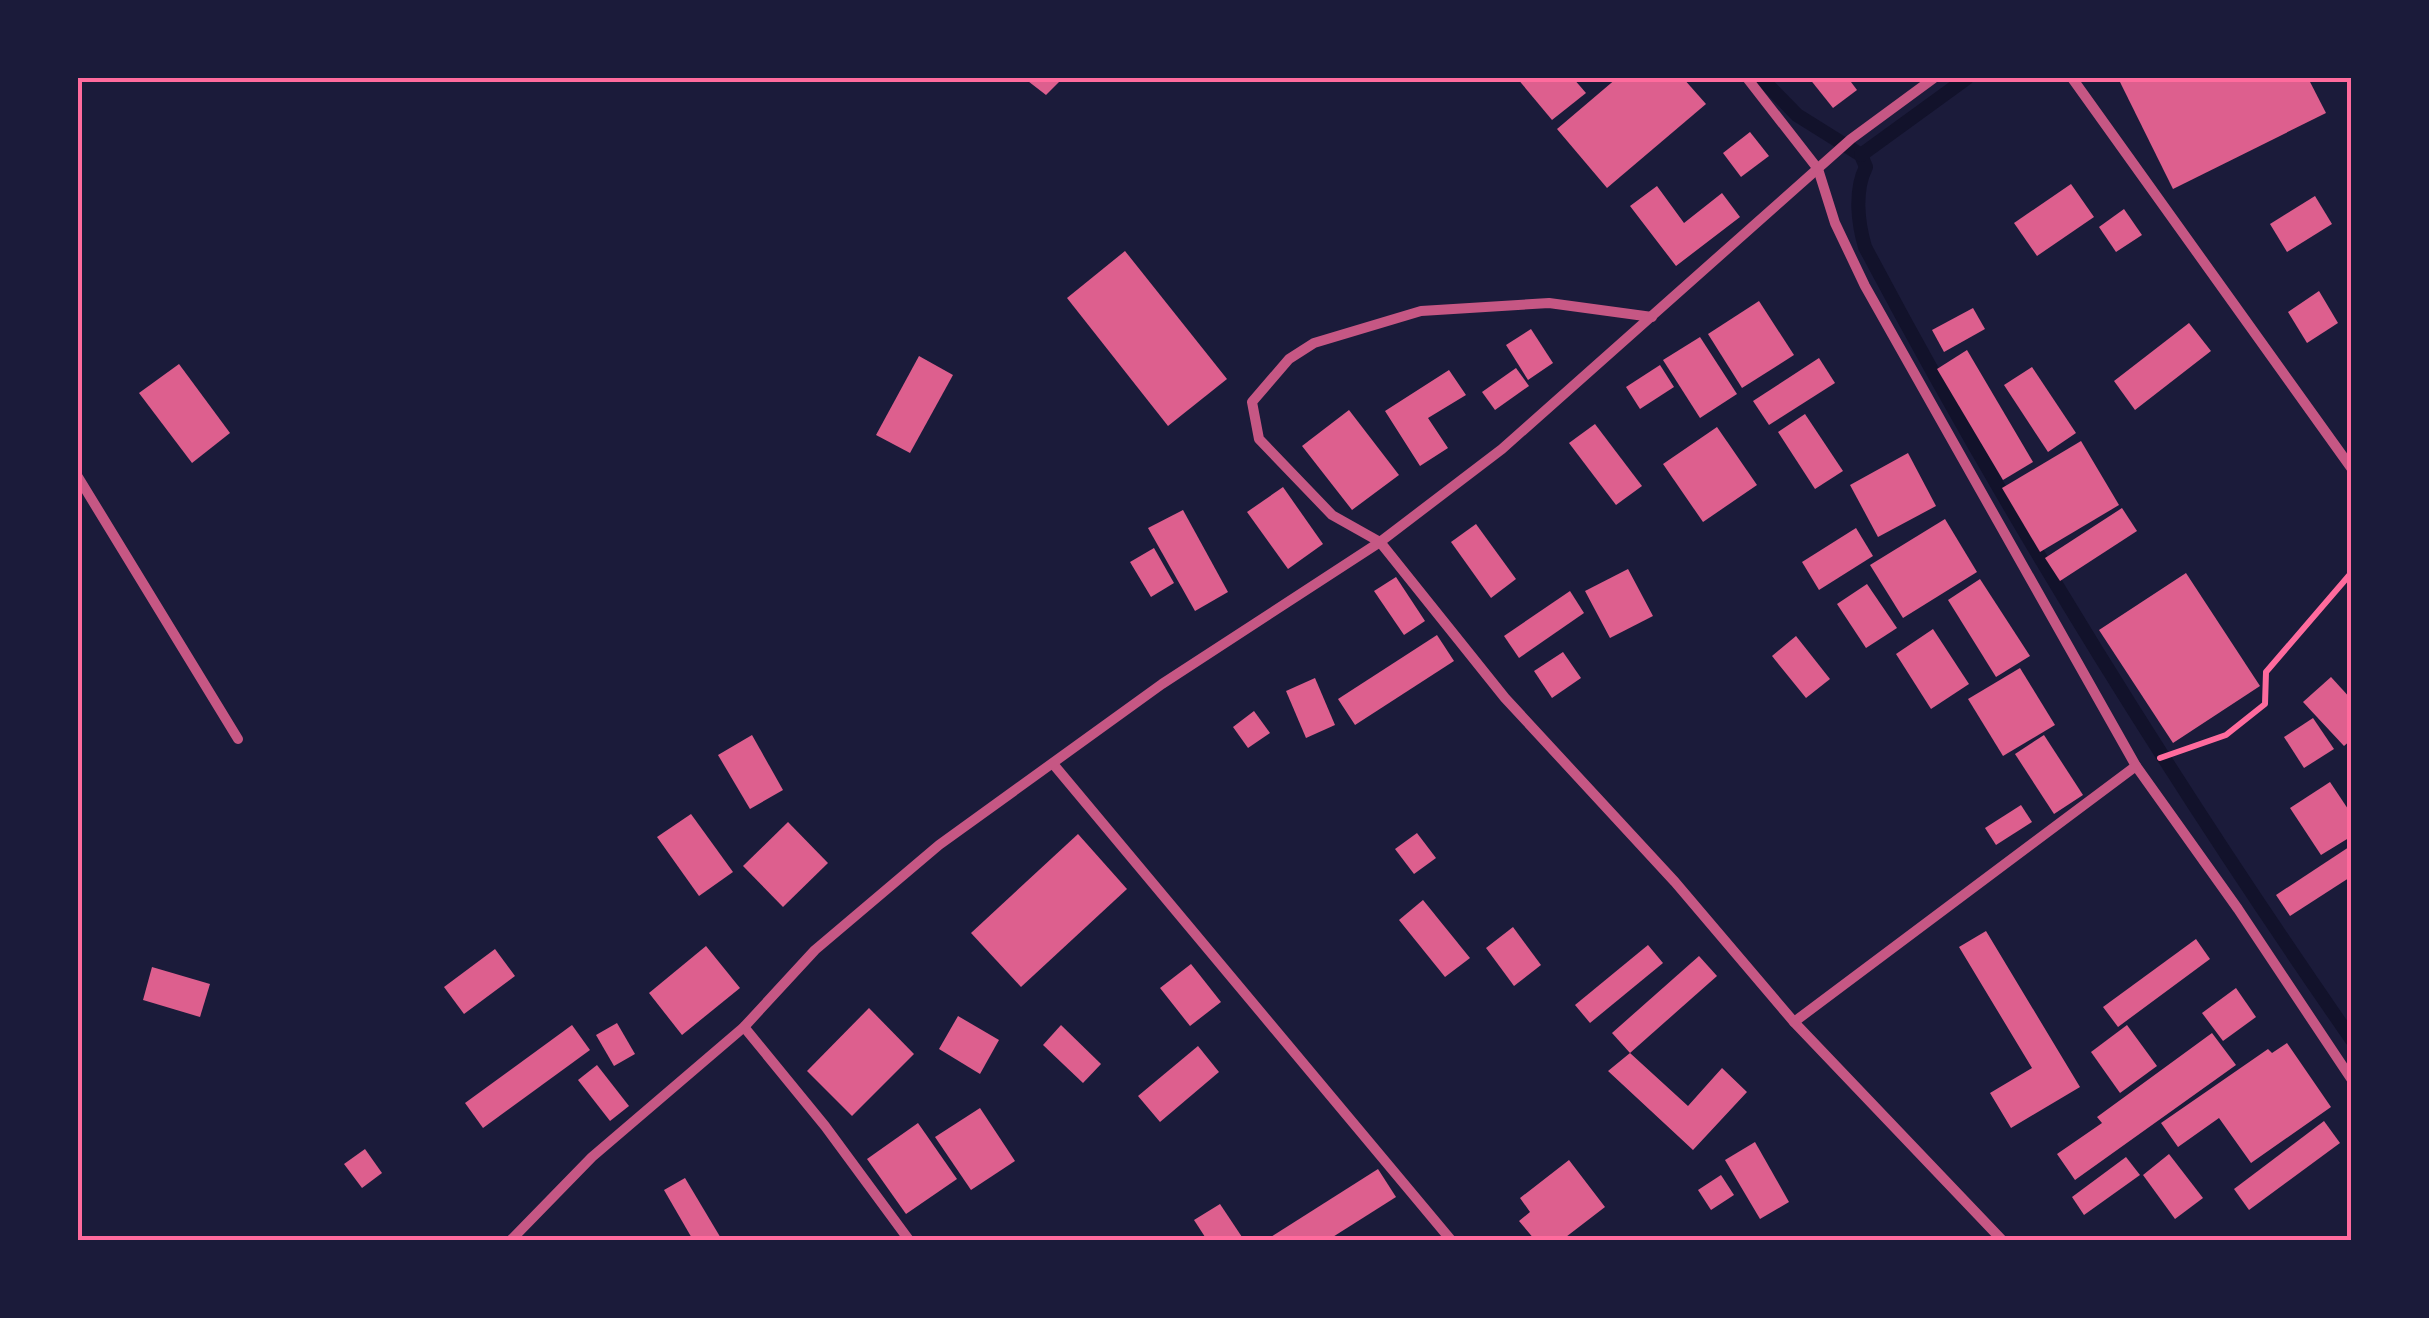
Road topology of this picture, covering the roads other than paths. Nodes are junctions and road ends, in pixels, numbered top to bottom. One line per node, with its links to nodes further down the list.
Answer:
1 (1747, 78): 4 (street)
2 (1934, 78): 4 (street)
3 (2072, 78): 6 (street)
4 (1818, 169): 5 (street); 11 (street)
5 (1652, 317): 8 (street); 8 (street)
6 (2352, 469)
7 (78, 477): 9 (street)
8 (1380, 542): 10 (street); 12 (street)
9 (238, 740)
10 (1054, 765): 13 (street); 17 (street)
11 (2136, 766): 12 (street); 14 (street)
12 (1794, 1022): 18 (street)
13 (744, 1027): 15 (street); 16 (street)
14 (2352, 1080)
15 (511, 1240)
16 (909, 1240)
17 (1451, 1240)
18 (2002, 1240)

